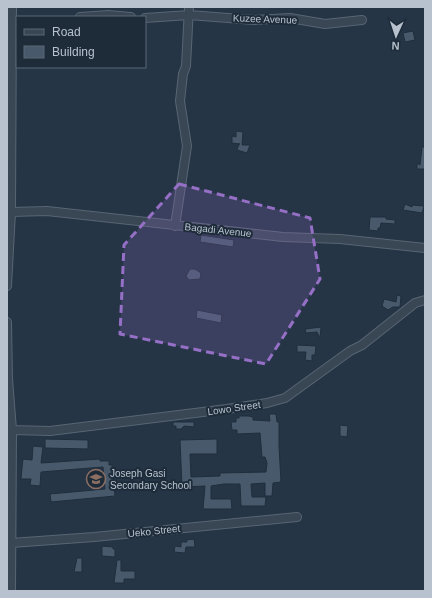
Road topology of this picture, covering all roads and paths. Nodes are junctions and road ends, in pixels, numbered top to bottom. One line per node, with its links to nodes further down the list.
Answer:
1 (12, 7): 7 (street)
2 (189, 11): 5 (street, Kuzee Avenue); 6 (street, Kuzee Avenue); 10 (street)
3 (94, 16): 4 (street)
4 (120, 16)
5 (146, 18)
6 (362, 20)
7 (12, 22): 8 (street)
8 (9, 132): 9 (street)
9 (11, 212): 10 (street, Bagadi Avenue); 12 (street)
10 (176, 226): 11 (street, Bagadi Avenue)
11 (425, 248)
12 (7, 251): 13 (street)
13 (7, 286)
14 (425, 300): 16 (street, Lowo Street)
15 (7, 322): 16 (street)
16 (10, 434): 18 (street)
17 (297, 517): 18 (street, Ueko Street)
18 (11, 543): 19 (street)
19 (11, 591)

